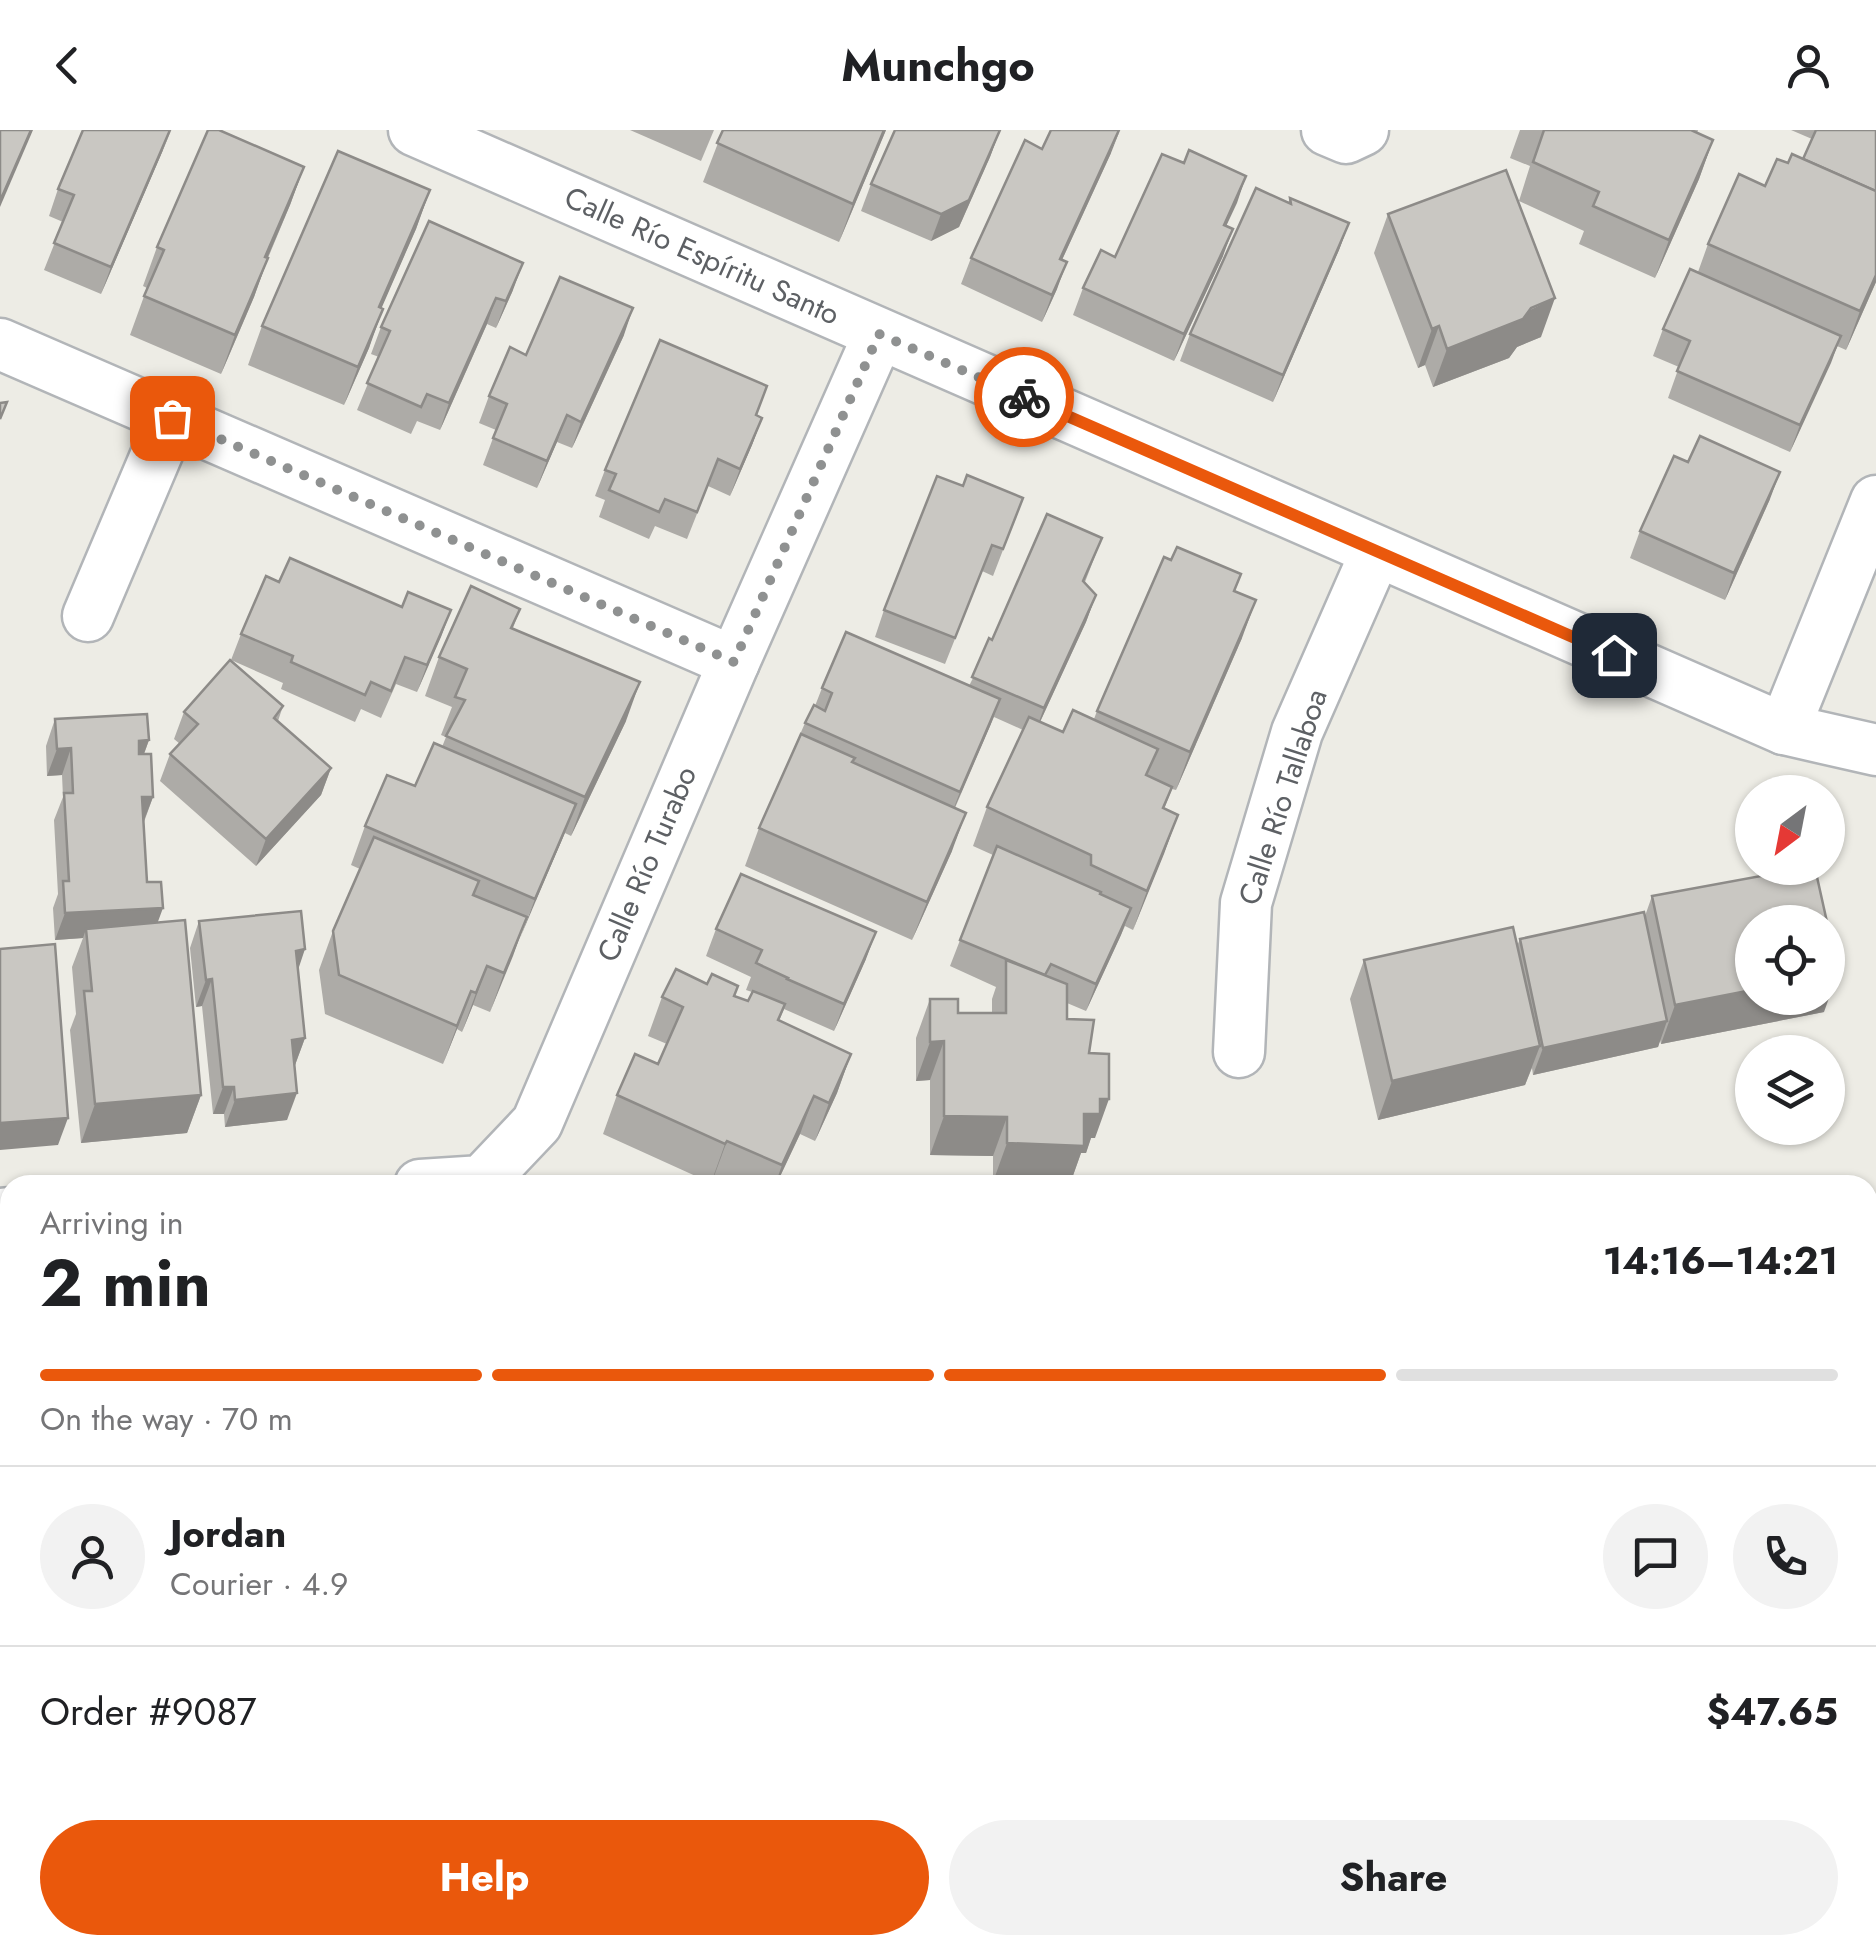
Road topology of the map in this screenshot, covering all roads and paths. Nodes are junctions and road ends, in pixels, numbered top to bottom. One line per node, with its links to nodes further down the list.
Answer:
1 (414, 130): 4 (street, Calle Río Espíritu Santo)
2 (1326, 130): 3 (street)
3 (1363, 130)
4 (879, 334): 8 (street, Calle Río Espíritu Santo); 10 (street, Calle Río Turabo)
5 (0, 344): 6 (street)
6 (172, 418): 9 (street); 10 (street)
7 (1876, 501): 11 (street)
8 (1376, 552): 11 (street, Calle Río Espíritu Santo); 13 (street, Calle Río Tallaboa)
9 (88, 616)
10 (734, 662): 14 (street, Calle Río Turabo)
11 (1784, 729): 12 (street, Calle Río Espíritu Santo)
12 (1876, 750)
13 (1238, 1052)
14 (488, 1175)

